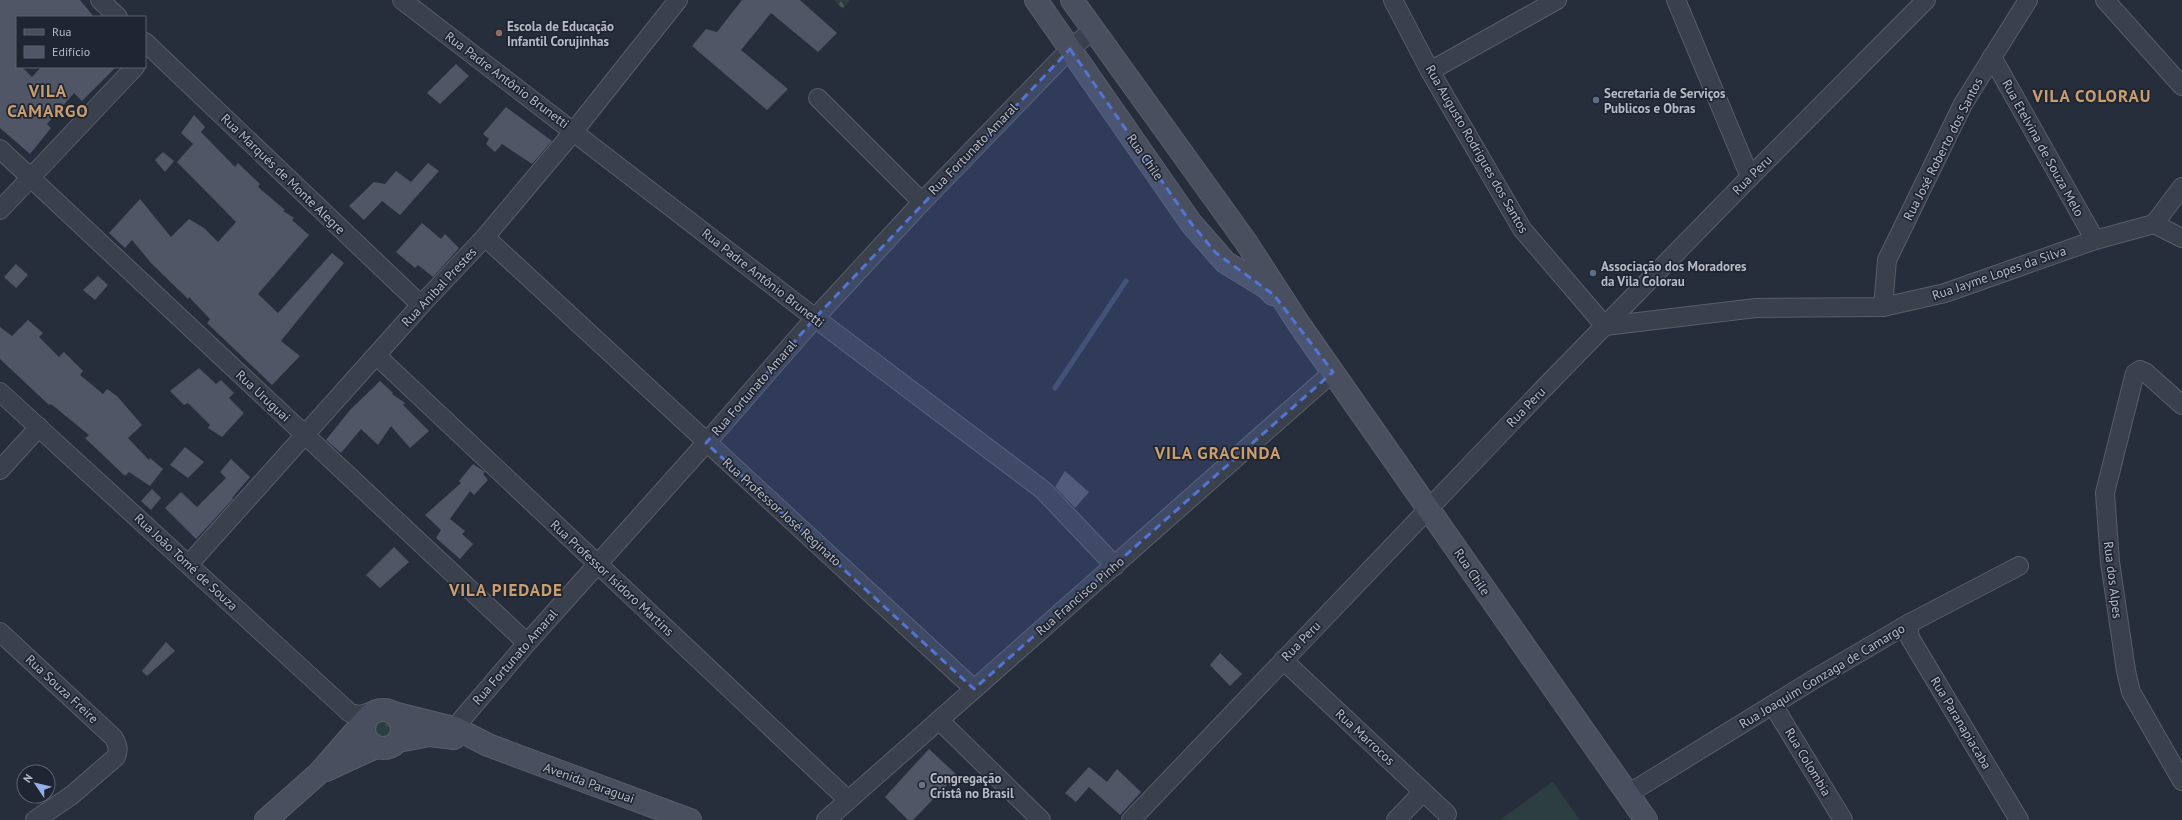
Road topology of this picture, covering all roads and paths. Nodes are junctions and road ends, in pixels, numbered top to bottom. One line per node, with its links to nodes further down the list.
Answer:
1 (100, 0): 12 (street)
2 (402, 0): 21 (street, Rua Padre Antônio Brunetti)
3 (678, 0): 21 (street, Rua Anibal Prestes)
4 (1036, 0): 15 (main road, Rua Chile)
5 (1072, 0): 13 (main road, Rua Chile)
6 (1393, 0): 18 (street, Rua Augusto Rodrigues dos Santos)
7 (1557, 0): 18 (street)
8 (1676, 0): 23 (street)
9 (1926, 0): 23 (street, Rua Peru)
10 (2028, 0): 16 (street, Rua José Roberto dos Santos)
11 (2105, 0): 19 (street)
12 (117, 16)
13 (1093, 30): 15 (street); 32 (main road, Rua Chile)
14 (147, 49): 34 (street, Rua Marqués de Monte Alegre)
15 (1070, 49): 26 (street, Rua Fortunato Amaral); 33 (main road, Rua Chile)
16 (1992, 57): 31 (street, Rua Etelvina de Souza Melo); 35 (street, Rua José Roberto dos Santos)
17 (135, 68): 24 (street)
18 (1430, 71): 38 (street, Rua Augusto Rodrigues dos Santos)
19 (2182, 86)
20 (818, 98): 26 (street)
21 (574, 131): 29 (street, Rua Anibal Prestes); 36 (street, Rua Padre Antônio Brunetti)
22 (0, 149): 24 (street, Rua Uruguai)
23 (1750, 177): 38 (street, Rua Peru)
24 (30, 178): 27 (street); 44 (street, Rua Uruguai)
25 (2182, 187): 28 (street)
26 (922, 202): 36 (street, Rua Fortunato Amaral)
27 (0, 210)
28 (2154, 224): 30 (street); 31 (street, Rua Jayme Lopes da Silva)
29 (485, 237): 34 (street, Rua Anibal Prestes); 45 (street, Rua Professor José Reginato)
30 (2182, 238)
31 (2095, 240): 35 (street, Rua Jayme Lopes da Silva)
32 (1246, 242): 33 (main road); 37 (main road, Rua Chile)
33 (1225, 262): 37 (main road, Rua Chile)
34 (421, 305): 39 (street, Rua Anibal Prestes)
35 (1883, 307): 38 (street, Rua Jayme Lopes da Silva)
36 (815, 318): 45 (street, Rua Fortunato Amaral); 50 (street, Rua Padre Antônio Brunetti)
37 (1299, 324): 40 (main road, Rua Chile)
38 (1605, 326): 47 (street, Rua Peru)
39 (376, 356): 44 (street, Rua Anibal Prestes); 49 (street, Rua Professor Isidoro Martins)
40 (1334, 372): 47 (main road, Rua Chile); 50 (street, Rua Francisco Pinho)
41 (0, 392): 43 (street, Rua João Tomé de Souza)
42 (2182, 405): 63 (street, Rua dos Alpes)
43 (39, 427): 46 (street); 48 (street, Rua João Tomé de Souza)
44 (306, 436): 48 (street, Rua Anibal Prestes); 54 (street, Rua Uruguai)
45 (706, 443): 49 (street, Rua Fortunato Amaral); 56 (street, Rua Professor José Reginato)
46 (0, 470)
47 (1429, 508): 55 (street, Rua Peru); 67 (main road, Rua Chile)
48 (190, 564): 58 (street, Rua João Tomé de Souza)
49 (596, 564): 54 (street, Rua Fortunato Amaral); 68 (street, Rua Professor Isidoro Martins)
50 (1115, 566): 56 (street, Rua Francisco Pinho)
51 (2020, 566): 52 (street, Rua Joaquim Gonzaga de Camargo)
52 (1908, 624): 57 (street, Rua Joaquim Gonzaga de Camargo); 79 (street, Rua Paranapiacaba)
53 (0, 632): 70 (street, Rua Souza Freire)
54 (527, 643): 60 (street, Rua Fortunato Amaral)
55 (1283, 660): 66 (street, Rua Marrocos); 75 (street, Rua Peru)
56 (974, 688): 59 (street, Rua Francisco Pinho)
57 (1773, 705): 67 (street, Rua Joaquim Gonzaga de Camargo); 78 (street, Rua Colombia)
58 (377, 713): 60 (main road, Avenida Paraguai); 61 (main road); 62 (main road); 64 (main road)
59 (939, 720): 68 (street, Rua Francisco Pinho); 74 (street)
60 (456, 734): 61 (main road, Avenida Paraguai); 72 (main road, Avenida Paraguai)
61 (398, 741): 62 (main road, Avenida Paraguai)
62 (376, 747): 64 (main road, Avenida Paraguai)
63 (2175, 752): 65 (street, Rua dos Alpes)
64 (319, 773): 71 (main road)
65 (2182, 781)
66 (1423, 792): 69 (street, Rua Marrocos); 76 (street)
67 (1628, 794): 77 (main road, Rua Chile)
68 (848, 800): 73 (street, Rua Francisco Pinho)
69 (1447, 814)
70 (35, 820)
71 (266, 820)
72 (690, 820)
73 (826, 820)
74 (1041, 820)
75 (1131, 820)
76 (1396, 820)
77 (1646, 820)
78 (1843, 820)
79 (2019, 820)

